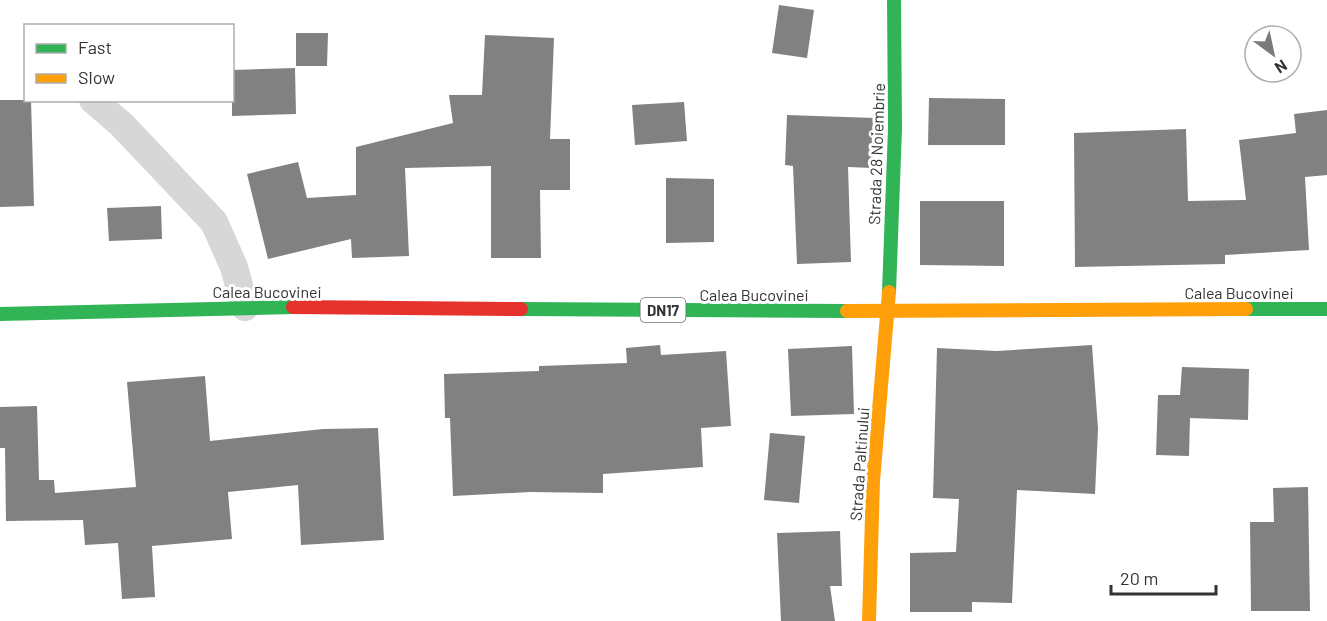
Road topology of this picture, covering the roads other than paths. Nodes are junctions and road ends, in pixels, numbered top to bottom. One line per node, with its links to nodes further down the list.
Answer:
1 (894, 0): 4 (main road, Strada 28 Noiembrie)
2 (95, 102): 3 (street)
3 (245, 307): 4 (main road, Calea Bucovinei / DN17); 6 (main road, Calea Bucovinei / DN17)
4 (889, 309): 5 (main road, Calea Bucovinei / DN17); 7 (main road, Strada Paltinului)
5 (1327, 309)
6 (0, 314)
7 (869, 621)

